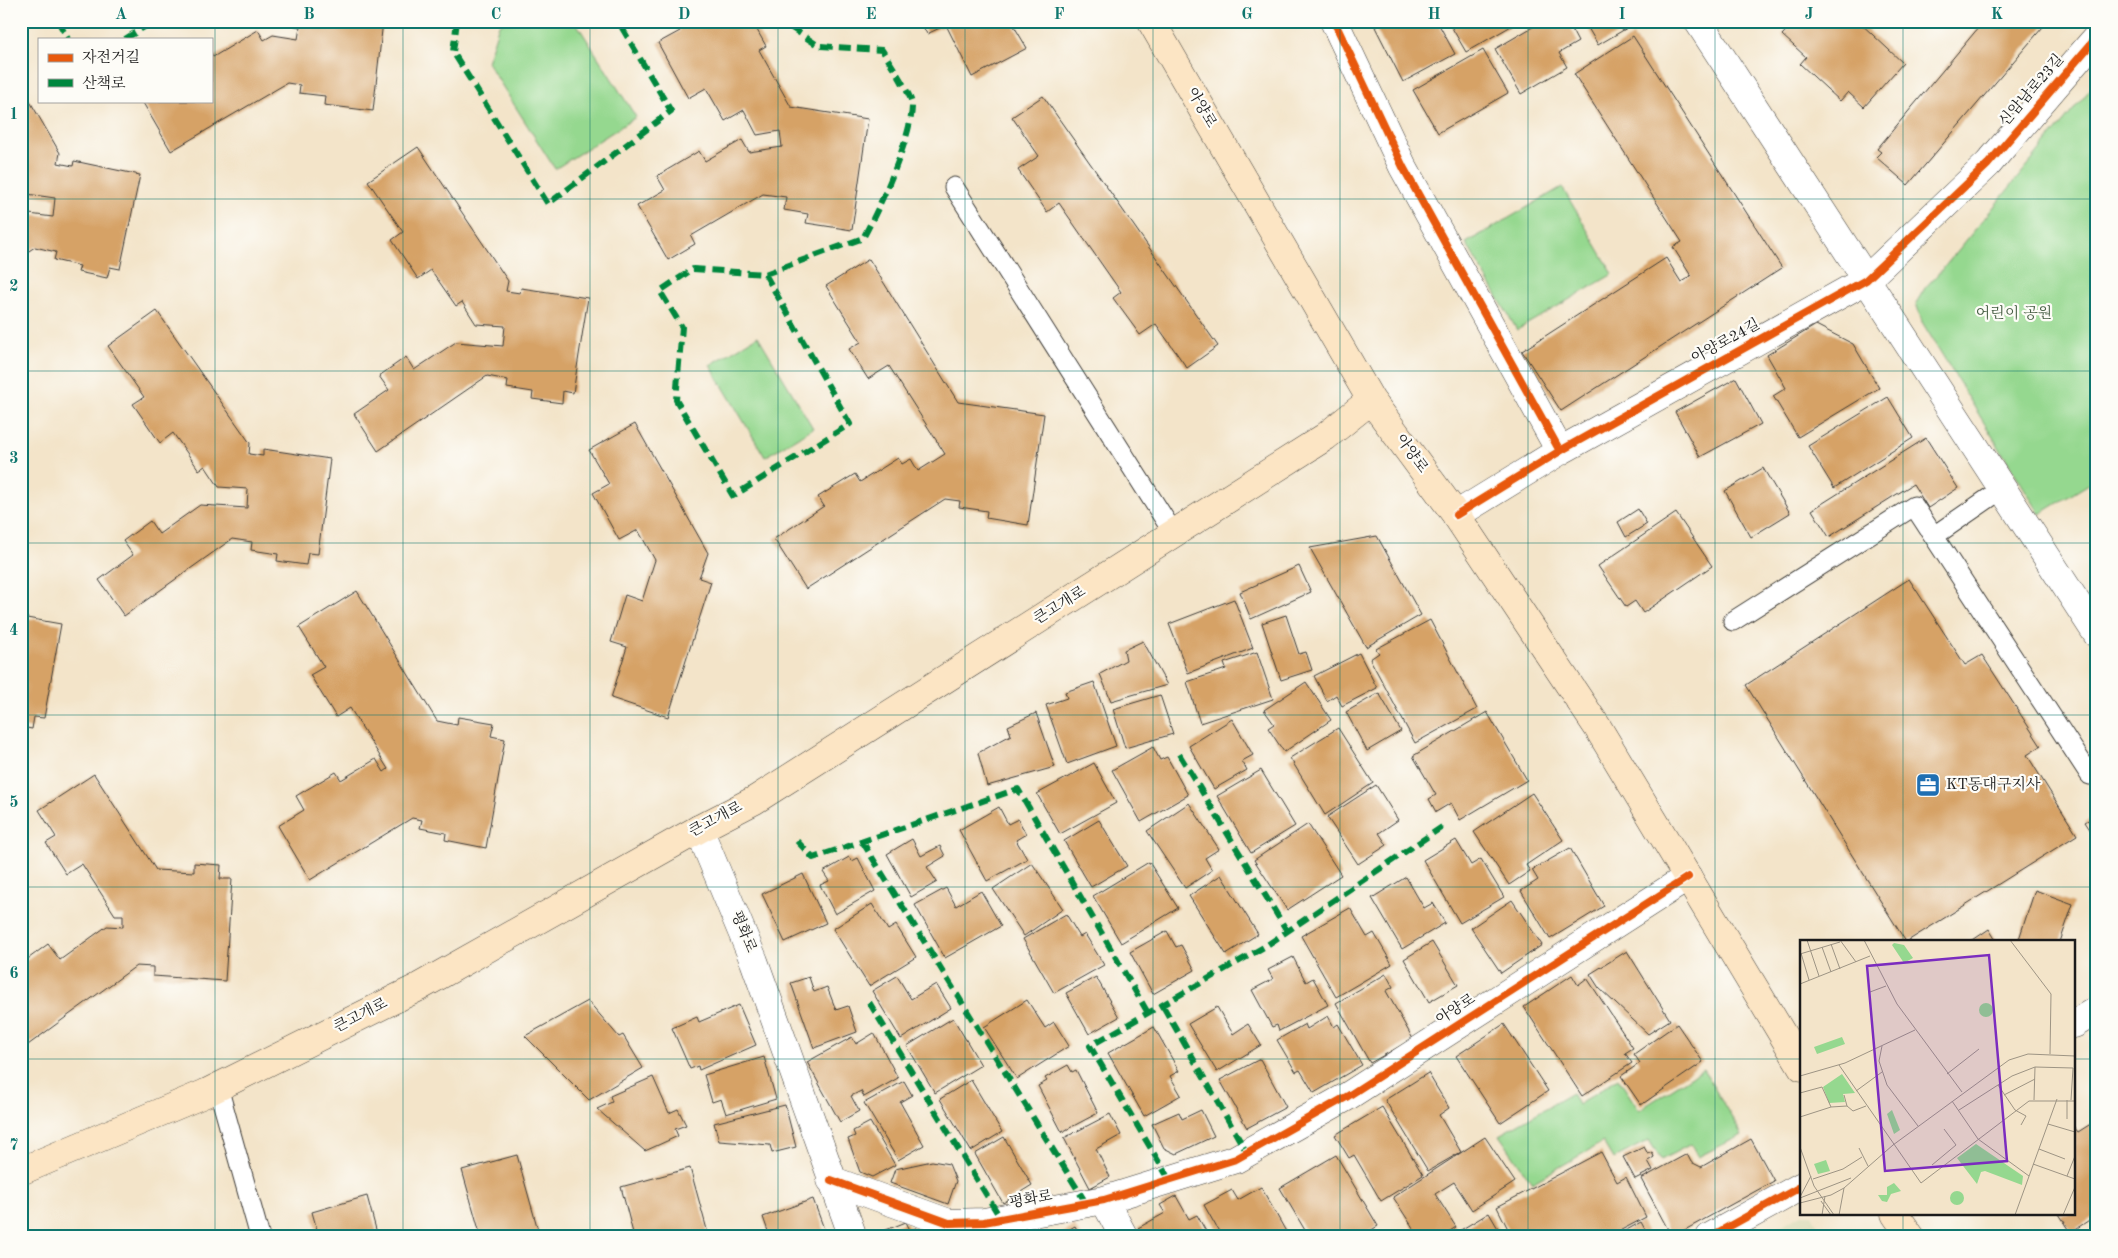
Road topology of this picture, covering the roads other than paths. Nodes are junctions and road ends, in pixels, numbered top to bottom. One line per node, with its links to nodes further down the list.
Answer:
1 (1151, 21): 8 (main road, 아양로)
2 (1698, 21): 7 (street)
3 (1336, 22): 9 (street)
4 (2097, 37): 5 (street, 신암남로23길)
5 (1988, 164): 7 (street, 아양로24길)
6 (954, 186): 12 (lane)
7 (1866, 280): 9 (street, 아양로24길); 10 (street)
8 (1371, 400): 11 (main road, 아양로); 12 (main road, 큰고개로)
9 (1560, 451): 11 (street, 아양로24길)
10 (2002, 489): 13 (lane); 15 (street)
11 (1456, 515): 18 (main road, 아양로)
12 (1174, 534): 17 (main road, 큰고개로)
13 (1934, 536): 14 (lane); 16 (lane)
14 (1733, 621)
15 (2097, 634)
16 (2090, 774)
17 (699, 829): 22 (main road, 큰고개로); 25 (street, 평화로)
18 (1688, 876): 21 (main road, 아양로); 23 (street, 아양로)
19 (2097, 1010): 20 (street)
20 (2076, 1023)
21 (1800, 1064)
22 (218, 1087): 24 (main road, 큰고개로); 29 (lane)
23 (1236, 1159): 27 (street, 평화로)
24 (21, 1171)
25 (831, 1180): 27 (street, 평화로); 30 (street, 평화로)
26 (1800, 1187): 32 (street)
27 (1104, 1200): 31 (street)
28 (1896, 1216): 33 (main road)
29 (260, 1237)
30 (852, 1237)
31 (1124, 1237)
32 (1710, 1237)
33 (1911, 1237)

